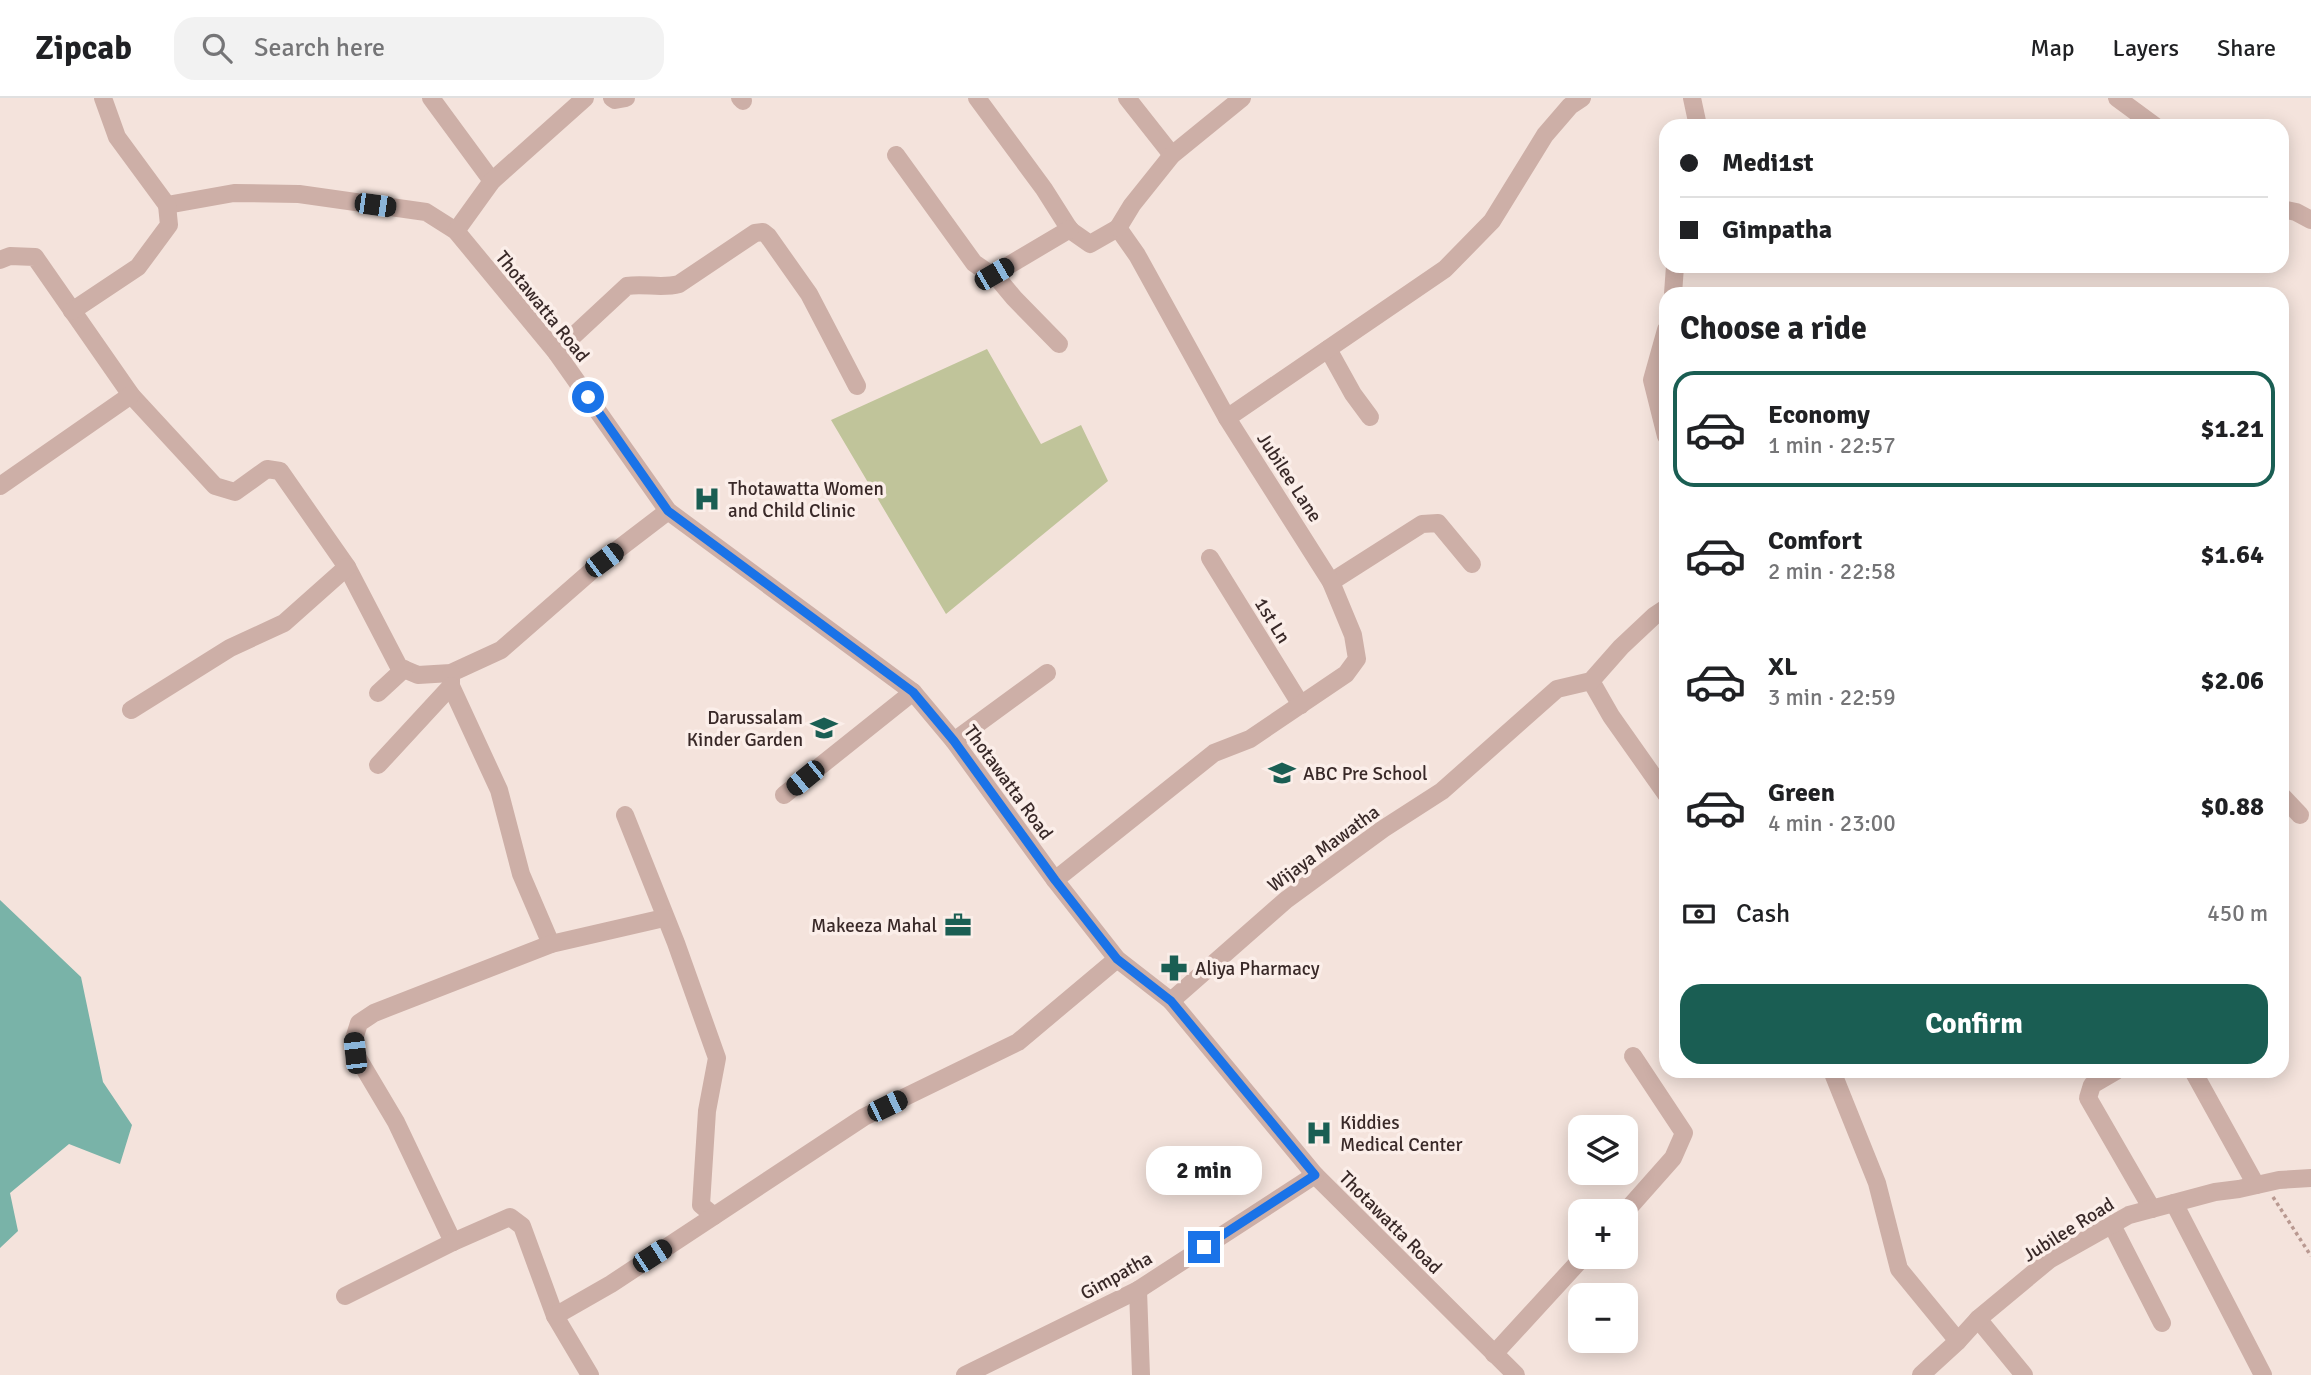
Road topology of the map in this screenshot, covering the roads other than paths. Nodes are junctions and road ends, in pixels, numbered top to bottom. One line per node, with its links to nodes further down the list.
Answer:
1 (103, 98): 17 (street)
2 (431, 98): 16 (street)
3 (585, 98): 16 (street)
4 (612, 98): 5 (street)
5 (626, 98)
6 (977, 98): 21 (street)
7 (1127, 98): 15 (street)
8 (1242, 98): 15 (street)
9 (1582, 98): 27 (street)
10 (1692, 98): 12 (street)
11 (2118, 98): 13 (street)
12 (1696, 119)
13 (2146, 119)
14 (896, 155): 24 (street)
15 (1172, 155): 20 (street)
16 (492, 181): 22 (street)
17 (167, 205): 22 (street, Thotawatta Road); 25 (street)
18 (2289, 210): 19 (street)
19 (2311, 220)
20 (1118, 228): 21 (street); 34 (street, Jubilee Lane)
21 (1070, 229): 24 (street)
22 (456, 231): 28 (street, Thotawatta Road)
23 (0, 260): 25 (street)
24 (994, 274): 26 (street)
25 (72, 311): 31 (street)
26 (1059, 344)
27 (1328, 349): 33 (street); 34 (street)
28 (556, 352): 30 (street); 36 (street, Thotawatta Road)
29 (1659, 355): 32 (street)
30 (857, 386)
31 (131, 395): 35 (street); 39 (street)
32 (1659, 408)
33 (1370, 417)
34 (1227, 418): 40 (street, Jubilee Lane)
35 (0, 486)
36 (668, 511): 44 (street); 46 (street, Thotawatta Road)
37 (1210, 558): 48 (street, 1st Ln)
38 (1472, 564): 40 (street)
39 (347, 567): 42 (street); 49 (street)
40 (1331, 582): 48 (street, Jubilee Lane)
41 (1659, 613): 45 (street)
42 (404, 669): 44 (street); 47 (street)
43 (1047, 673): 50 (street)
44 (451, 679): 51 (street); 59 (street)
45 (1591, 681): 52 (street); 61 (street, Wijaya Mawatha)
46 (913, 692): 50 (street, Thotawatta Road); 53 (street)
47 (378, 693)
48 (1301, 705): 57 (street, Jubilee Lane)
49 (131, 710)
50 (954, 741): 57 (street, Thotawatta Road)
51 (378, 765)
52 (1659, 784)
53 (784, 795)
54 (2289, 803): 56 (street)
55 (625, 815): 58 (street)
56 (2300, 815)
57 (1055, 880): 60 (street, Thotawatta Road)
58 (664, 918): 59 (street); 72 (street)
59 (551, 944): 74 (street)
60 (1117, 959): 61 (street, Thotawatta Road); 72 (street)
61 (1171, 1001): 66 (street, Thotawatta Road)
62 (1633, 1056): 69 (street)
63 (1835, 1078): 81 (street)
64 (2104, 1078): 71 (street)
65 (2197, 1078): 68 (street)
66 (1315, 1175): 76 (street, Gimpatha); 82 (street, Thotawatta Road)
67 (2311, 1178): 68 (street, Jubilee Road)
68 (2260, 1184): 70 (street, Jubilee Road)
69 (1637, 1199)
70 (2174, 1203): 71 (street, Jubilee Road); 89 (street)
71 (2152, 1209): 73 (street, Jubilee Road)
72 (714, 1216): 78 (street)
73 (2112, 1225): 79 (street, Jubilee Road); 80 (street)
74 (453, 1242): 77 (street); 78 (street)
75 (1572, 1269): 82 (street)
76 (1138, 1290): 84 (street, Gimpatha); 85 (street)
77 (345, 1296)
78 (555, 1316): 83 (street)
79 (1978, 1319): 81 (street, Jubilee Road); 88 (street)
80 (2162, 1323)
81 (1958, 1341): 87 (street, Jubilee Road)
82 (1494, 1354): 86 (street, Thotawatta Road)
83 (590, 1375)
84 (965, 1375)
85 (1140, 1375)
86 (1516, 1375)
87 (1922, 1375)
88 (2024, 1375)
89 (2263, 1375)

